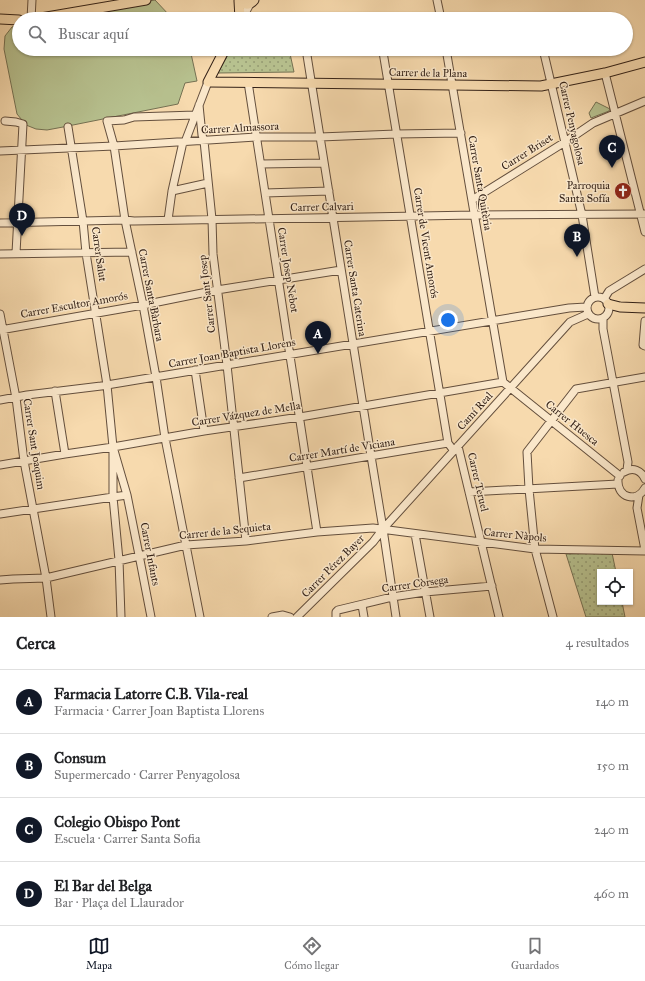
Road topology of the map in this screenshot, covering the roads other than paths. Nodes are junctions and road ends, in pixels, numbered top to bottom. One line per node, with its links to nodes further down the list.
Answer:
1 (32, 0): 7 (street)
2 (146, 0): 4 (main road)
3 (437, 0): 11 (street)
4 (131, 1): 8 (main road)
5 (239, 1): 6 (main road); 9 (main road)
6 (252, 2): 10 (street)
7 (31, 12)
8 (72, 12)
9 (240, 12)
10 (246, 12)
11 (440, 12)
12 (0, 19): 13 (main road)
13 (12, 20)
14 (221, 56): 21 (main road)
15 (307, 56): 23 (street, Carrer Santa Caterina)
16 (384, 56): 24 (street, Carrer de Vicent Amorós)
17 (447, 56): 26 (street, Carrer Santa Quitèria)
18 (545, 56): 25 (street, Carrer Penyagolosa)
19 (645, 62): 20 (main road, Carrer de la Plana)
20 (605, 73): 25 (main road, Carrer de la Plana); 29 (street)
21 (208, 82): 22 (main road, Carrer de la Plana); 28 (street)
22 (248, 82): 23 (main road, Carrer de la Plana); 35 (street, Carrer Josep Nebot)
23 (312, 83): 24 (main road, Carrer de la Plana); 36 (street, Carrer Santa Caterina)
24 (388, 84): 26 (main road, Carrer de la Plana); 34 (street, Carrer de Vicent Amorós)
25 (552, 84): 26 (main road, Carrer de la Plana); 39 (street, Carrer Penyagolosa)
26 (453, 85): 33 (street, Carrer Santa Quitèria)
27 (645, 101): 29 (street, Carrer Briset)
28 (199, 105): 30 (street); 37 (street, Carrer Sant Josep)
29 (615, 113): 39 (street, Carrer Briset); 51 (street)
30 (195, 114): 38 (street); 40 (street, Carrer Santa Bàrbara)
31 (5, 121): 42 (street)
32 (68, 127): 41 (street, Carrer Salut)
33 (461, 133): 34 (street, Carrer Almassora); 50 (street, Carrer Santa Quitèria)
34 (396, 134): 36 (street, Carrer Almassora); 54 (street, Carrer de Vicent Amorós)
35 (257, 137): 36 (street, Carrer Almassora); 37 (street, Carrer Almassora); 45 (street, Carrer Josep Nebot)
36 (320, 137): 44 (street, Carrer Santa Caterina)
37 (204, 141): 38 (street, Carrer Almassora); 46 (street, Carrer Sant Josep)
38 (184, 142): 40 (street, Carrer Almassora); 47 (street)
39 (565, 142): 50 (street, Carrer Briset); 53 (street, Carrer Penyagolosa)
40 (114, 146): 41 (street, Carrer Almassora); 57 (street, Carrer Santa Bàrbara)
41 (72, 148): 42 (street, Carrer Almassora); 60 (street, Carrer Salut)
42 (21, 150): 43 (street, Carrer Almassora); 61 (street)
43 (0, 151)
44 (324, 163): 45 (street); 48 (street, Carrer Santa Caterina)
45 (261, 164): 49 (street, Carrer Josep Nebot)
46 (208, 183): 47 (street); 59 (street, Carrer Sant Josep)
47 (172, 191): 58 (street)
48 (329, 191): 49 (street); 56 (street, Carrer Santa Caterina)
49 (265, 193): 55 (street, Carrer Josep Nebot)
50 (472, 200): 52 (street, Carrer Santa Quitèria)
51 (643, 214): 53 (street, Carrer Calvari); 63 (street)
52 (475, 215): 53 (street, Carrer Calvari); 54 (street, Carrer Calvari); 80 (street, Carrer Santa Quitèria)
53 (582, 215): 72 (street, Carrer Penyagolosa)
54 (410, 216): 56 (street, Carrer Calvari); 83 (street, Carrer de Vicent Amorós)
55 (269, 218): 56 (street, Carrer Calvari); 59 (street, Carrer Calvari); 70 (street, Carrer Josep Nebot)
56 (333, 218): 69 (street, Carrer Santa Caterina)
57 (125, 220): 58 (street, Carrer Calvari); 60 (street, Carrer Calvari); 64 (street, Carrer Santa Bàrbara)
58 (168, 220): 59 (street, Carrer Calvari)
59 (212, 220): 71 (street, Carrer Sant Josep)
60 (83, 221): 61 (street, Carrer Calvari); 66 (street, Carrer Salut)
61 (17, 222): 62 (street, Carrer Calvari); 65 (street)
62 (0, 223)
63 (645, 232)
64 (132, 252): 66 (street); 73 (street, Carrer Santa Bàrbara)
65 (16, 253): 66 (street); 67 (street)
66 (86, 253): 77 (street, Carrer Salut)
67 (0, 254)
68 (645, 269): 76 (street)
69 (341, 270): 70 (street, Carrer Escultor Amorós); 84 (street, Carrer Santa Caterina)
70 (279, 281): 71 (street, Carrer Escultor Amorós); 86 (street, Carrer Josep Nebot)
71 (217, 290): 73 (street, Carrer Escultor Amorós); 87 (street, Carrer Sant Josep)
72 (595, 297): 75 (street); 76 (street)
73 (143, 304): 77 (street, Carrer Escultor Amorós); 89 (street, Carrer Santa Bàrbara)
74 (645, 308): 76 (main road)
75 (587, 310): 76 (street); 80 (street, Carrer Joan Baptista Llorens); 94 (street, Camí Real)
76 (604, 310): 78 (main road); 92 (street)
77 (96, 313): 82 (street, Carrer Escultor Amorós); 93 (street, Carrer Salut)
78 (645, 313)
79 (0, 314): 82 (street, Carrer Sant Joaquim)
80 (493, 320): 83 (street, Carrer Joan Baptista Llorens); 91 (street, Carrer Santa Quitèria)
81 (645, 321): 85 (street)
82 (1, 330): 97 (street, Carrer Sant Joaquim)
83 (429, 331): 84 (street, Carrer Joan Baptista Llorens); 96 (street, Carrer de Vicent Amorós)
84 (353, 344): 86 (street, Carrer Joan Baptista Llorens); 99 (street, Carrer Santa Caterina)
85 (645, 346)
86 (290, 354): 87 (street, Carrer Joan Baptista Llorens); 100 (street, Carrer Josep Nebot)
87 (227, 365): 88 (street, Carrer Joan Baptista Llorens); 102 (street, Carrer Sant Josep)
88 (195, 370): 89 (street, Carrer Joan Baptista Llorens); 103 (street)
89 (156, 377): 93 (street, Carrer Joan Baptista Llorens); 104 (street, Carrer Santa Bàrbara)
90 (645, 377): 92 (street)
91 (503, 378): 94 (street, Carrer Huesca); 96 (street, Carrer Vázquez de Mella)
92 (613, 382): 101 (street); 114 (street)
93 (107, 385): 95 (street, Carrer Joan Baptista Llorens); 106 (street, Carrer Salut)
94 (511, 388): 101 (street, Carrer Huesca); 107 (street, Camí Real)
95 (55, 391): 97 (street, Carrer Joan Baptista Llorens); 108 (street)
96 (440, 393): 99 (street, Carrer Vázquez de Mella); 105 (street, Carrer de Vicent Amorós)
97 (16, 398): 98 (street, Carrer Joan Baptista Llorens); 110 (street, Carrer Sant Joaquim)
98 (0, 400)
99 (363, 406): 100 (street, Carrer Vázquez de Mella); 109 (street, Carrer Santa Caterina)
100 (300, 417): 102 (street, Carrer Vázquez de Mella); 113 (street, Carrer Josep Nebot)
101 (551, 421): 117 (street, Carrer Huesca); 119 (street)
102 (233, 426): 103 (street, Carrer Vázquez de Mella); 115 (street, Carrer Sant Josep)
103 (204, 431): 104 (street, Carrer Vázquez de Mella)
104 (165, 438): 106 (street, Carrer Vázquez de Mella); 133 (street, Carrer Santa Bàrbara)
105 (448, 444): 107 (street); 109 (street, Carrer Martí de Viciana)
106 (113, 447): 108 (street, Carrer Vázquez de Mella); 121 (street, Carrer Infants); 123 (street)
107 (456, 449): 120 (street, Carrer Teruel); 128 (street, Camí Real)
108 (65, 454): 110 (street, Carrer Vázquez de Mella)
109 (371, 456): 113 (street, Carrer Martí de Viciana); 128 (street, Carrer Santa Caterina)
110 (24, 461): 111 (street, Carrer Vázquez de Mella); 126 (street, Carrer Sant Joaquim)
111 (0, 465)
112 (645, 465): 114 (street)
113 (307, 467): 115 (street, Carrer Martí de Viciana); 129 (street, Carrer Josep Nebot)
114 (634, 471): 116 (street); 117 (street)
115 (239, 478): 131 (street, Carrer Sant Josep)
116 (645, 479)
117 (619, 480): 119 (street); 124 (street, Carrer Huesca)
118 (645, 488): 122 (street)
119 (529, 489): 120 (street); 135 (street)
120 (469, 492): 132 (street, Carrer Teruel)
121 (127, 494): 123 (street); 136 (street, Carrer Infants)
122 (639, 495): 124 (street); 125 (street)
123 (114, 497): 126 (street); 137 (street)
124 (631, 497): 125 (street, Carrer Huesca)
125 (637, 508): 134 (street)
126 (33, 509): 127 (street); 138 (street, Carrer Sant Joaquim)
127 (0, 514)
128 (383, 529): 129 (street, Carrer de la Sequieta); 130 (street, Carrer Nàpols); 142 (street, Carrer Santa Caterina); 150 (street, Carrer Pérez Bayer)
129 (317, 532): 131 (street, Carrer de la Sequieta)
130 (415, 534): 132 (street, Carrer Nàpols); 141 (street)
131 (246, 541): 133 (street, Carrer de la Sequieta)
132 (481, 543): 135 (street, Carrer Nàpols); 140 (street, Carrer Teruel)
133 (186, 545): 136 (street, Carrer de la Sequieta); 147 (street, Carrer Santa Bàrbara)
134 (645, 550): 135 (street, Carrer Nàpols)
135 (540, 551): 156 (street)
136 (138, 555): 137 (street, Carrer de la Sequieta); 146 (street, Carrer Infants)
137 (119, 560): 138 (street, Carrer de la Sequieta); 145 (street)
138 (46, 578): 139 (street, Carrer de la Sequieta); 144 (street, Carrer Sant Joaquim)
139 (0, 580)
140 (492, 586): 141 (street, Carrer Còrsega); 155 (street, Carrer Teruel)
141 (425, 592): 142 (street, Carrer Còrsega); 154 (street)
142 (392, 597): 143 (street, Carrer Còrsega); 153 (street, Carrer Santa Caterina)
143 (362, 604): 151 (street, Carrer Còrsega); 152 (street)
144 (51, 617)
145 (121, 617)
146 (151, 617)
147 (200, 617)
148 (272, 617): 149 (street)
149 (290, 617)
150 (297, 617)
151 (336, 617)
152 (364, 617)
153 (396, 617)
154 (430, 617)
155 (499, 617)
156 (553, 617)

